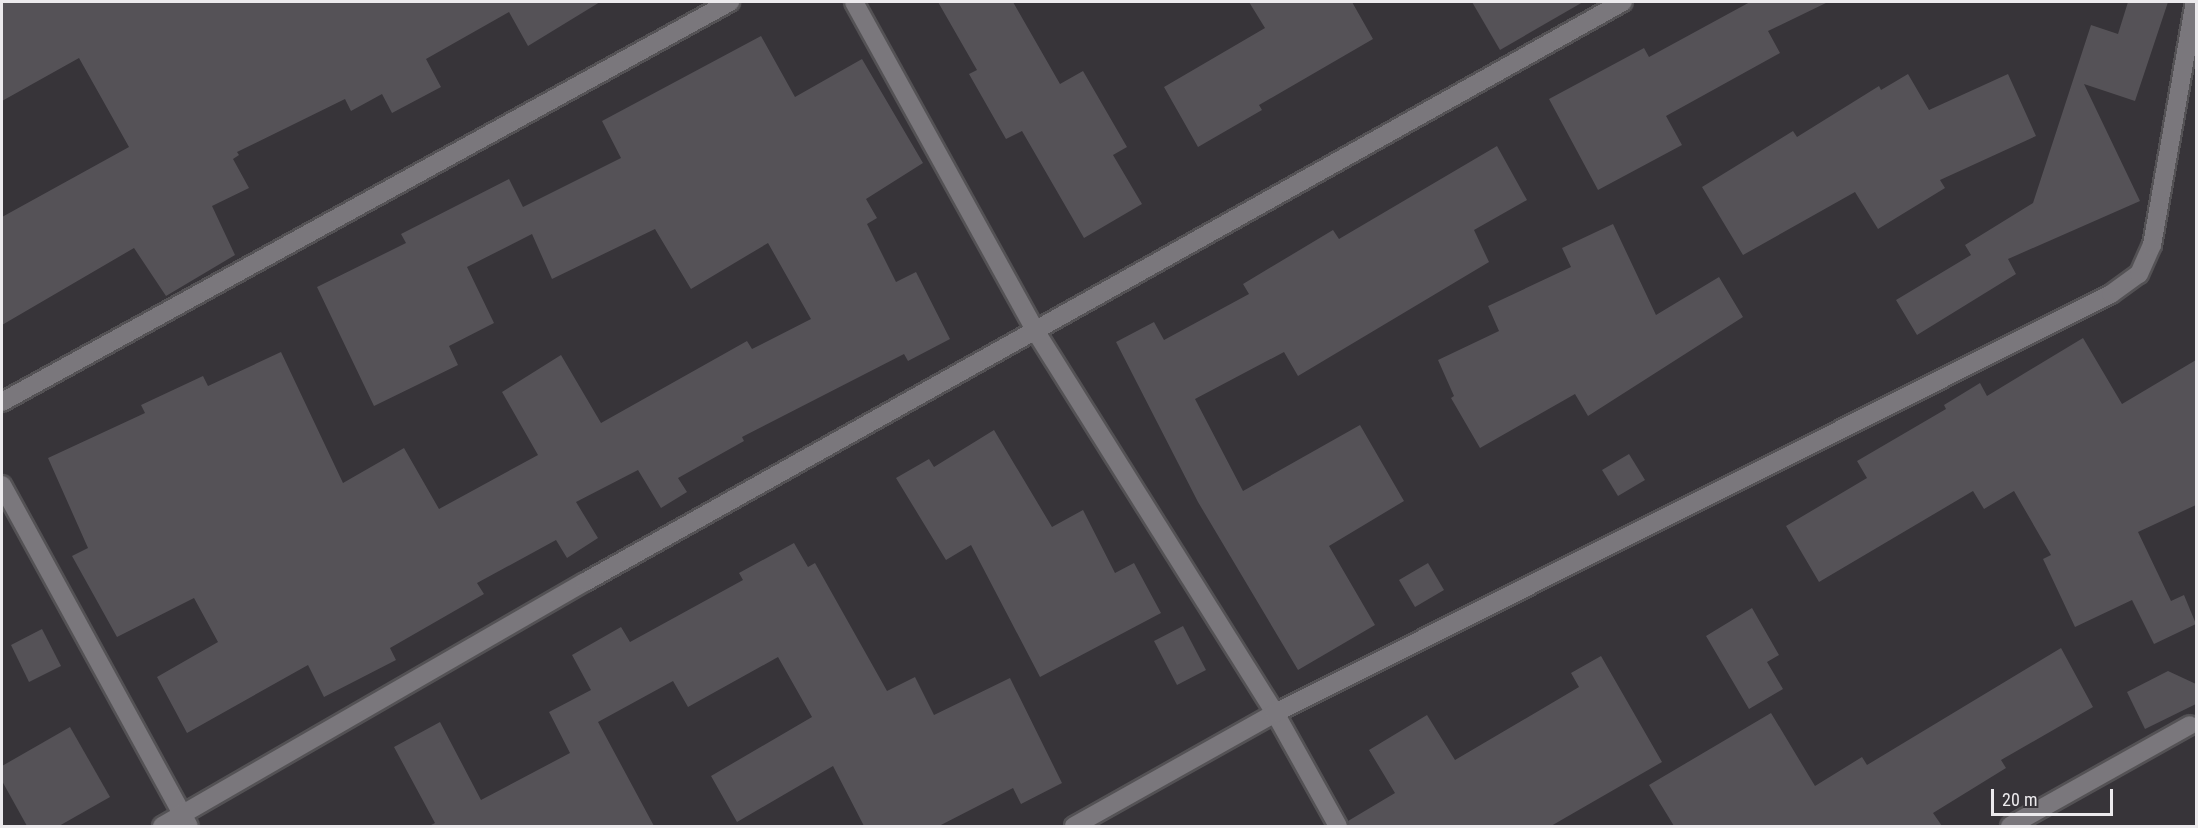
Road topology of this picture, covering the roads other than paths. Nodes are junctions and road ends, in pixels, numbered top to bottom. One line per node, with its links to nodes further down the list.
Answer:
1 (730, 2): 7 (street)
2 (854, 2): 6 (street)
3 (1623, 2): 6 (street)
4 (2195, 2): 5 (street)
5 (2188, 79): 9 (street)
6 (1036, 332): 9 (street); 11 (street)
7 (2, 402)
8 (2, 485): 11 (street)
9 (1275, 713): 13 (street); 14 (street)
10 (2190, 725): 15 (street)
11 (186, 821): 12 (street)
12 (162, 826)
13 (1074, 826)
14 (1338, 826)
15 (2010, 826)

